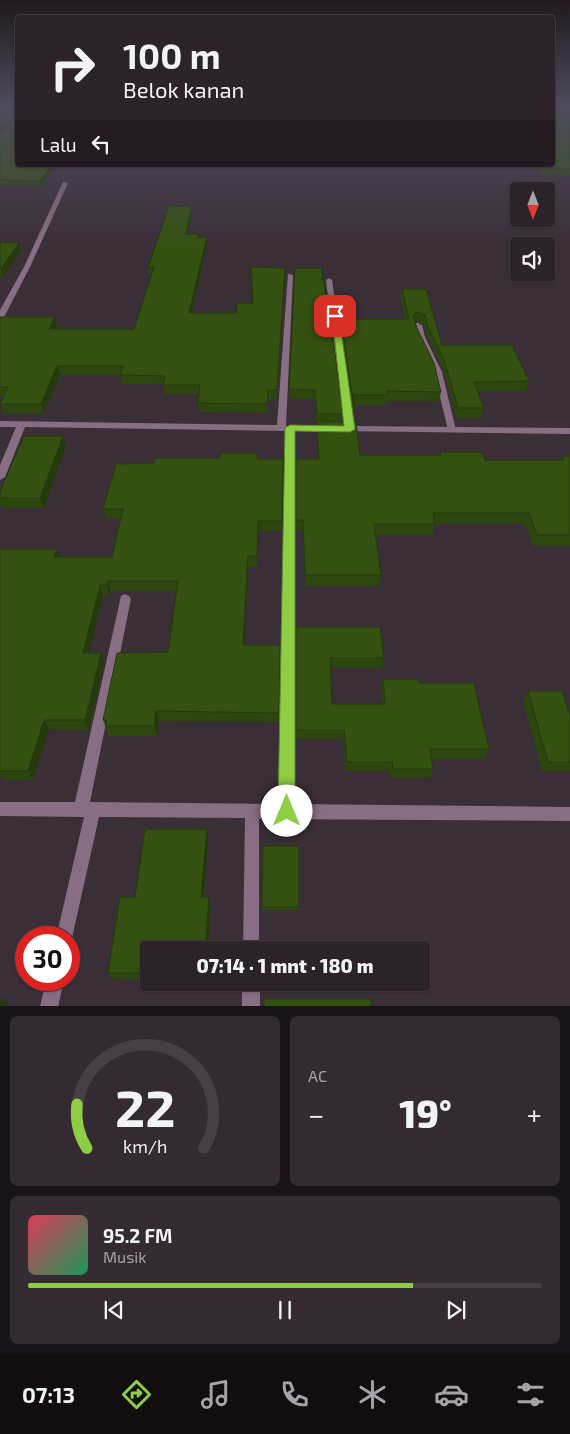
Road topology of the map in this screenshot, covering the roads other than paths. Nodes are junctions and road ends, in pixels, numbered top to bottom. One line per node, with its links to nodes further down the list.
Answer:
1 (65, 183): 4 (street)
2 (290, 275): 8 (street)
3 (329, 280): 9 (street)
4 (0, 318)
5 (418, 325): 10 (street)
6 (0, 424): 7 (street)
7 (21, 425): 8 (street); 12 (street)
8 (285, 428): 9 (street); 17 (street)
9 (350, 429): 10 (street)
10 (452, 430): 11 (street)
11 (570, 431)
12 (0, 477)
13 (125, 599): 15 (street)
14 (0, 809): 15 (street)
15 (87, 809): 16 (street); 19 (street)
16 (252, 811): 17 (street); 20 (street)
17 (287, 811): 18 (street)
18 (570, 814)
19 (66, 926)
20 (252, 941)
21 (52, 991): 23 (street)
22 (251, 991): 24 (street)
23 (49, 1006)
24 (251, 1006)

